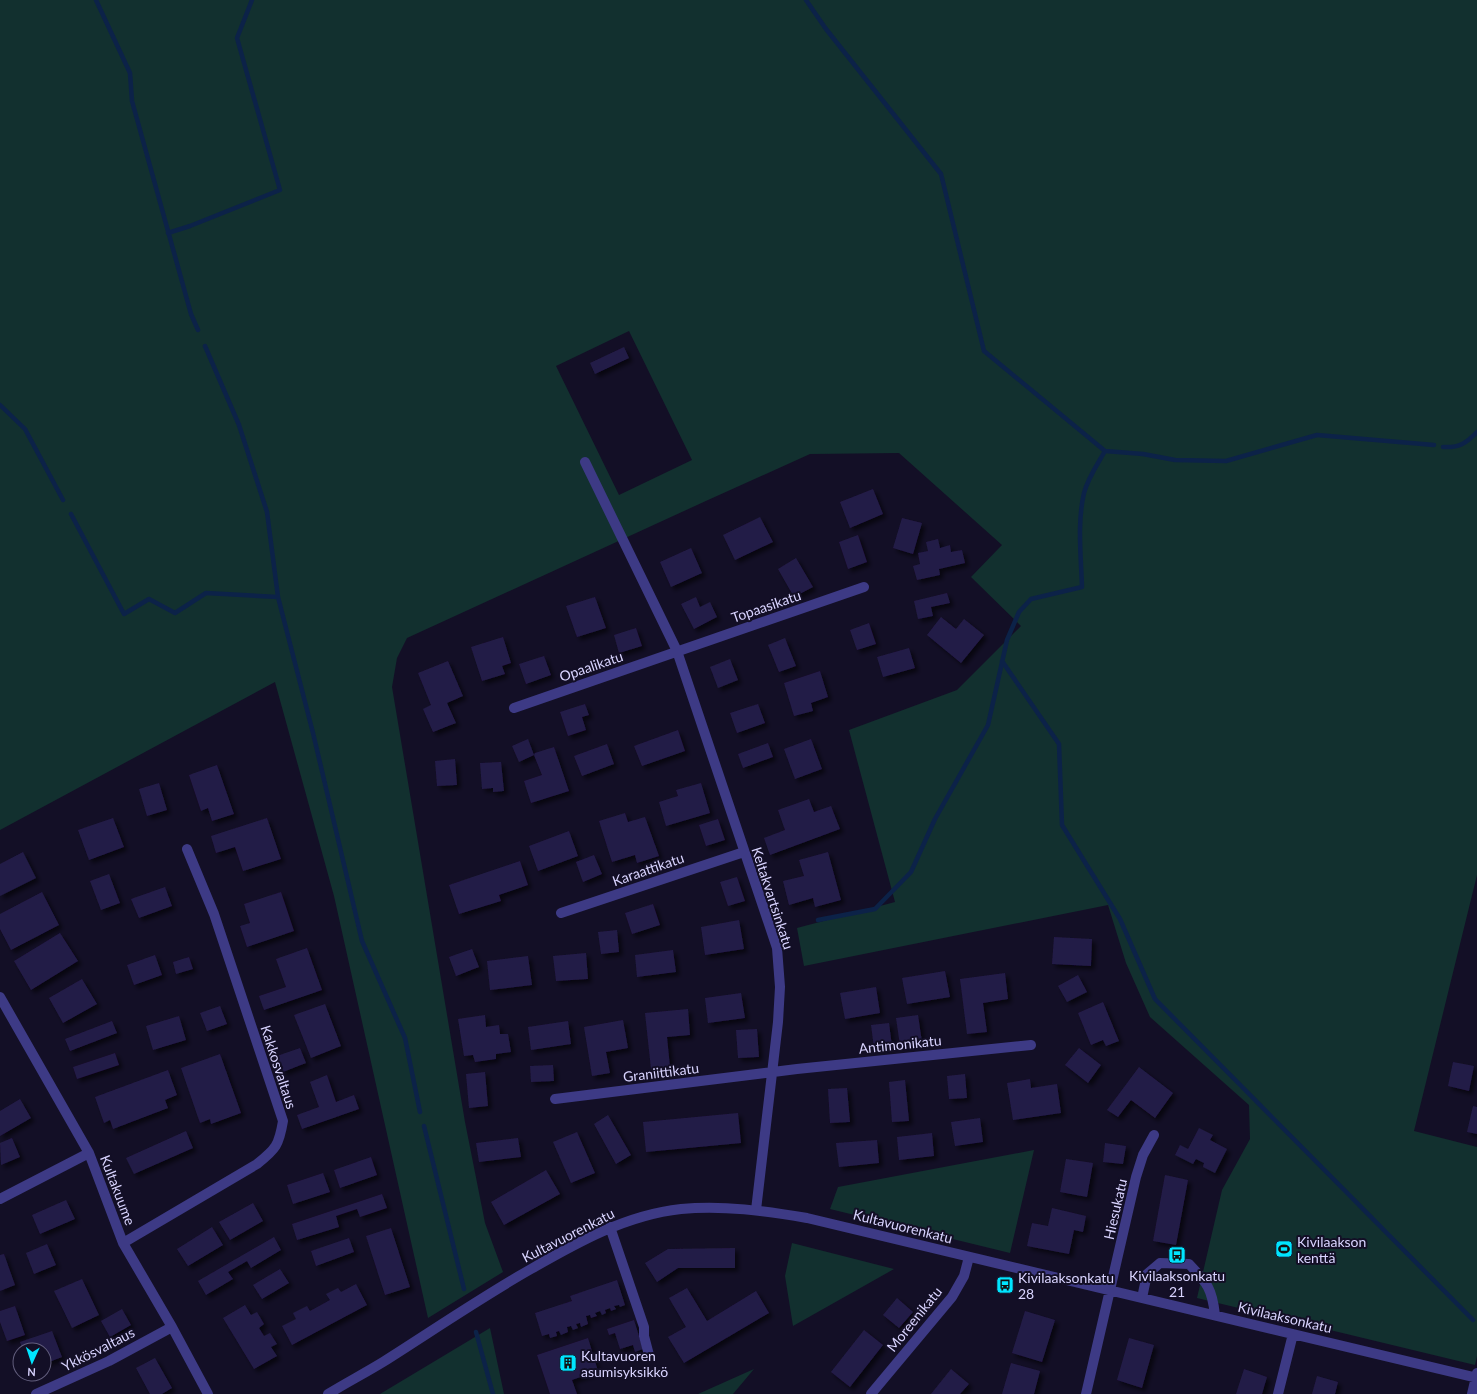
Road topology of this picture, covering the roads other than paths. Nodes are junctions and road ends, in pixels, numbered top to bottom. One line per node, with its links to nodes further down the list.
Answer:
1 (585, 462): 3 (street, Keltakvartsinkatu)
2 (864, 587): 3 (street, Topaasikatu)
3 (677, 651): 4 (street, Opaalikatu); 6 (street, Keltakvartsinkatu)
4 (514, 708)
5 (187, 849): 17 (street, Kakkosvaltaus)
6 (744, 852): 7 (street, Karaattikatu); 10 (street, Keltakvartsinkatu)
7 (562, 913)
8 (0, 997): 13 (street, Kultakuume)
9 (1030, 1045): 10 (street, Antimonikatu)
10 (772, 1072): 11 (street, Graniittikatu); 15 (street, Keltakvartsinkatu)
11 (555, 1099)
12 (1154, 1136): 19 (street, Hiesukatu)
13 (90, 1153): 14 (street); 17 (street, Kultakuume)
14 (0, 1199)
15 (756, 1210): 16 (street, Kultavuorenkatu); 18 (street, Kultavuorenkatu)
16 (610, 1227): 24 (street); 28 (street, Kultavuorenkatu)
17 (123, 1243): 22 (street, Kultakuume)
18 (969, 1257): 19 (street, Kivilaaksonkatu); 29 (street, Moreenikatu)
19 (1111, 1291): 20 (street, Kivilaaksonkatu); 30 (street, Hiesukatu)
20 (1142, 1298): 21 (street, Kivilaaksonkatu); 21 (street)
21 (1215, 1315): 23 (street, Kivilaaksonkatu)
22 (172, 1327): 26 (street, Ykkösvaltaus); 27 (street, Kultakuume)
23 (1292, 1334): 25 (street, Kivilaaksonkatu); 31 (street)
24 (649, 1355)
25 (1477, 1376): 32 (street)
26 (36, 1394)
27 (208, 1394)
28 (328, 1394)
29 (871, 1394)
30 (1086, 1394)
31 (1278, 1394)
32 (1472, 1394)

